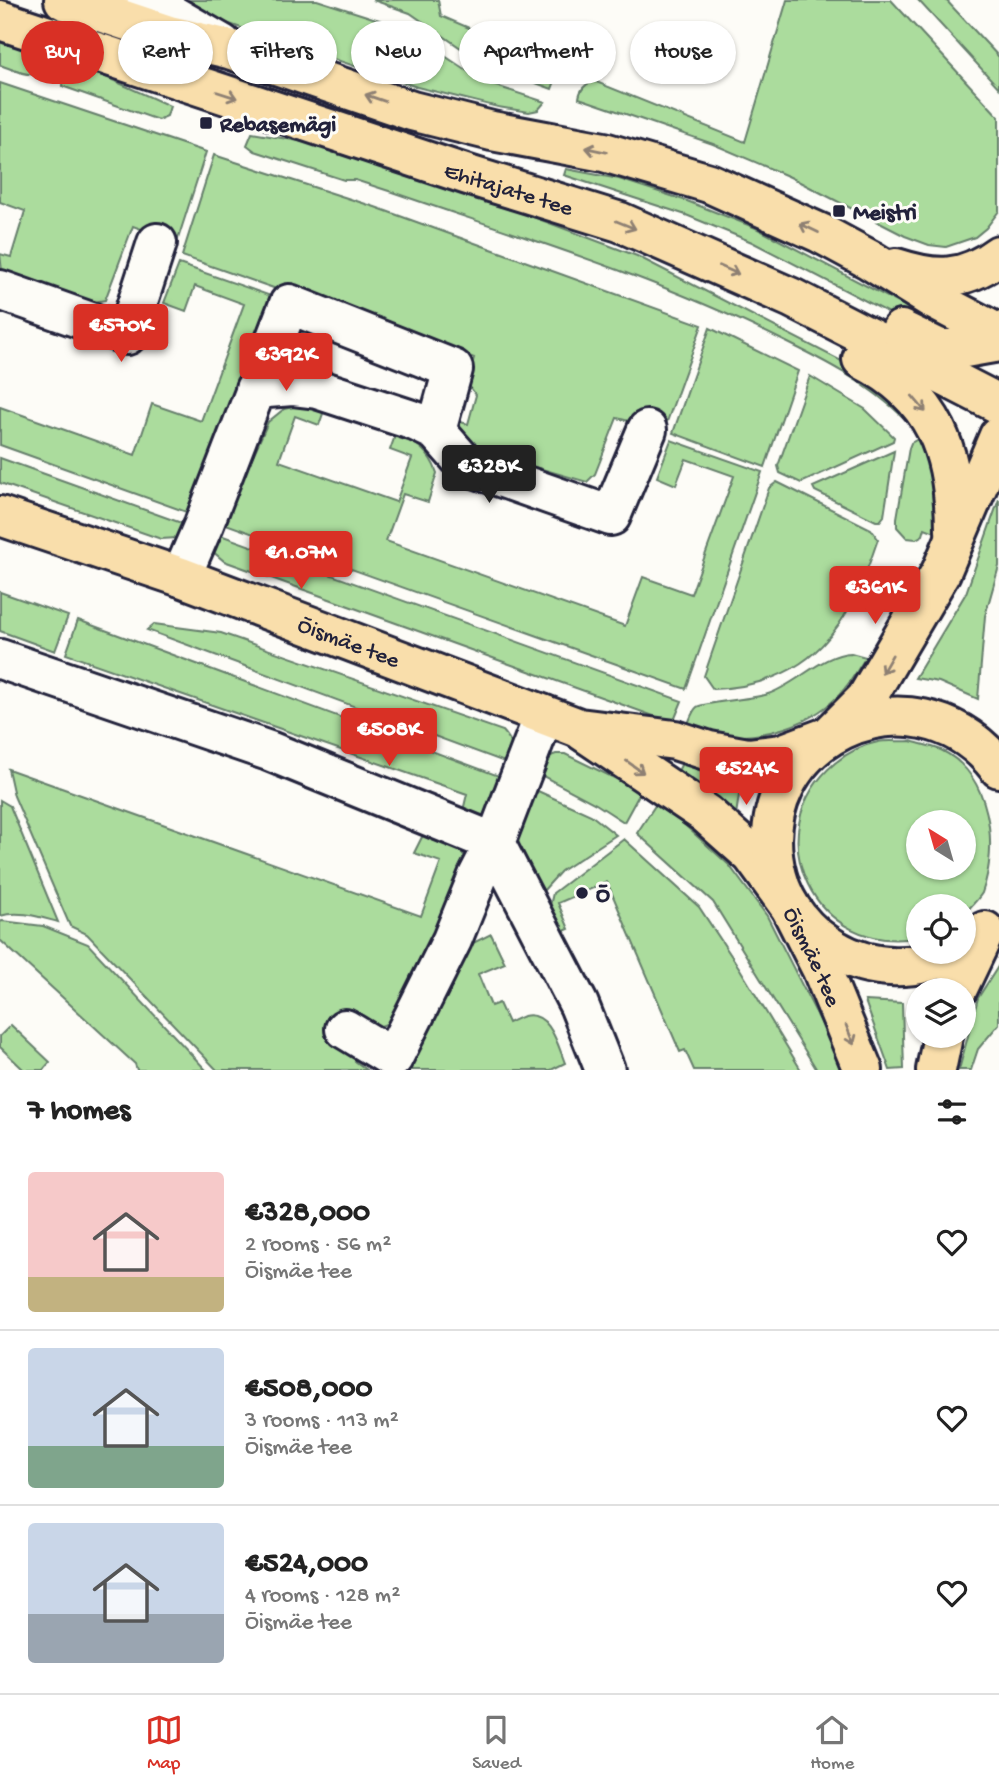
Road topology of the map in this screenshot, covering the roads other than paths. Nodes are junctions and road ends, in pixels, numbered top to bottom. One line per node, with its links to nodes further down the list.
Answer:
1 (64, 0): 5 (main road, Ehitajate tee)
2 (130, 0): 4 (street)
3 (0, 20): 11 (main road, Ehitajate tee, one-way to 11)
4 (227, 48)
5 (227, 49)
6 (332, 84): 9 (main road, Ehitajate tee, one-way to 6)
7 (157, 243): 10 (street)
8 (999, 255): 9 (main road)
9 (870, 260): 12 (main road, Ehitajate tee)
10 (0, 290)
11 (792, 299): 13 (main road); 15 (main road, Ehitajate tee); 20 (main road, one-way to 20)
12 (999, 334)
13 (999, 342)
14 (255, 389): 17 (street); 17 (street); 21 (street)
15 (999, 404)
16 (647, 430): 17 (street)
17 (436, 431)
18 (999, 436): 20 (main road, Õismäe tee)
19 (0, 516): 21 (main road, Õismäe tee)
20 (956, 541): 25 (main road, Õismäe tee, one-way to 25)
21 (181, 577): 23 (main road, Õismäe tee)
22 (0, 659): 27 (street)
23 (544, 715): 24 (main road, Õismäe tee); 27 (street)
24 (579, 728): 25 (main road, Õismäe tee); 28 (main road, Õismäe tee, one-way to 28)
25 (830, 736): 26 (main road); 28 (main road)
26 (999, 768)
27 (495, 843): 31 (street); 33 (street)
28 (790, 907): 29 (main road); 34 (main road, Õismäe tee, one-way to 34)
29 (981, 935): 30 (main road)
30 (962, 978)
31 (345, 1029)
32 (941, 1048): 35 (main road)
33 (605, 1070)
34 (863, 1070)
35 (936, 1070)

